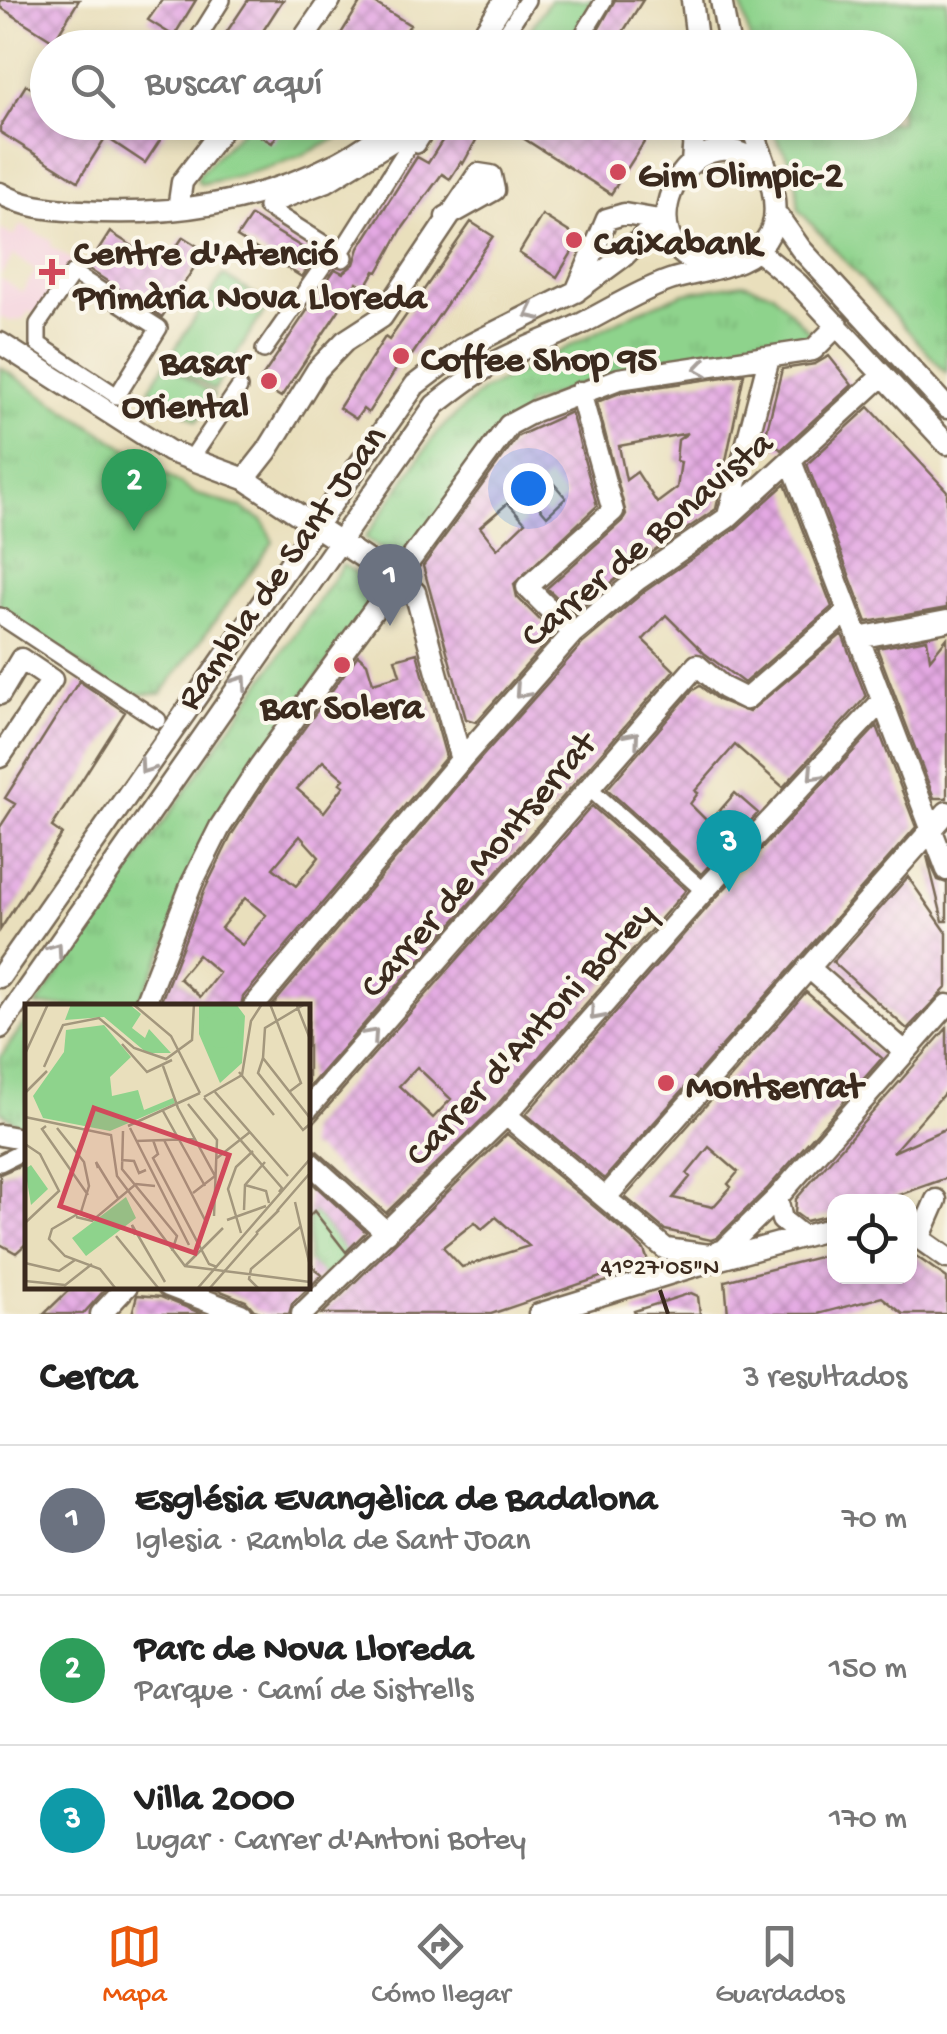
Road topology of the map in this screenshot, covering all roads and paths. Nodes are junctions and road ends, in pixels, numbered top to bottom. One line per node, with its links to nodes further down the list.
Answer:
1 (222, 0): 8 (street)
2 (330, 0): 9 (street)
3 (504, 0): 10 (street)
4 (528, 0): 11 (street)
5 (604, 0): 12 (street)
6 (692, 0): 13 (street)
7 (721, 0): 14 (street)
8 (203, 30)
9 (309, 30)
10 (485, 30)
11 (508, 30)
12 (586, 30)
13 (696, 30)
14 (727, 30)
15 (214, 140): 25 (street)
16 (383, 140): 25 (street)
17 (390, 140): 18 (street)
18 (412, 140)
19 (421, 140): 35 (street)
20 (694, 140): 22 (street, Rambla de Sant Joan)
21 (755, 140): 23 (street)
22 (692, 163): 23 (street); 28 (street, Rambla de Sant Joan)
23 (764, 170): 26 (street)
24 (4, 200): 25 (street)
25 (178, 208)
26 (775, 212): 29 (street); 40 (street)
27 (446, 217): 44 (street)
28 (662, 217): 30 (street); 31 (street, Rambla de Sant Joan); 31 (street)
29 (757, 250): 30 (street, Rambla de Sant Joan); 32 (street)
30 (718, 267): 47 (street, Rambla de Sant Joan)
31 (576, 292): 46 (street, Rambla de Sant Joan, one-way to 46)
32 (838, 325): 36 (street); 37 (street)
33 (159, 328): 33 (street)
34 (0, 343): 42 (street)
35 (264, 350)
36 (769, 358): 39 (street, one-way to 39); 45 (street)
37 (883, 375): 41 (street); 43 (street, Carrer de Bonavista)
38 (239, 388): 42 (street)
39 (580, 392): 48 (street); 52 (street)
40 (947, 408)
41 (947, 444)
42 (191, 459): 44 (street)
43 (790, 461): 45 (street, Carrer de Bonavista); 49 (street)
44 (245, 479): 46 (street)
45 (727, 518): 52 (street, Carrer de Bonavista)
46 (316, 526): 47 (street); 65 (street, Rambla de Sant Joan, one-way to 65)
47 (338, 540): 48 (street); 69 (street, Rambla de Sant Joan, one-way to 47)
48 (397, 577): 58 (street); 66 (street)
49 (848, 611): 53 (street); 59 (street, Carrer de Montserrat, one-way to 49)
50 (0, 616): 56 (street)
51 (947, 622): 53 (street)
52 (573, 634): 58 (street, Carrer de Bonavista, one-way to 58)
53 (858, 638): 55 (street)
54 (0, 694): 57 (street)
55 (881, 702): 61 (street); 63 (street, Carrer d'Antoni Botey, one-way to 63)
56 (158, 720)
57 (0, 756)
58 (461, 760): 67 (street, Carrer de Bonavista)
59 (589, 788): 63 (street); 71 (street, Carrer de Montserrat, one-way to 59)
60 (947, 812): 61 (street)
61 (931, 830): 62 (street); 64 (street)
62 (947, 870)
63 (704, 891): 72 (street, Carrer d'Antoni Botey, one-way to 72)
64 (808, 967): 70 (street); 78 (street)
65 (0, 977)
66 (145, 1004)
67 (256, 1004)
68 (947, 1005): 70 (street)
69 (0, 1028)
70 (905, 1052): 79 (street)
71 (310, 1106)
72 (506, 1115): 78 (street); 84 (street, Carrer d'Antoni Botey)
73 (0, 1134): 74 (street)
74 (25, 1139)
75 (25, 1150): 76 (street)
76 (0, 1163)
77 (310, 1163): 84 (street)
78 (606, 1197): 87 (street)
79 (777, 1198): 85 (street); 87 (street)
80 (942, 1198): 81 (street); 83 (street)
81 (917, 1206)
82 (827, 1230): 85 (street)
83 (917, 1231)
84 (387, 1233): 94 (street, Carrer d'Antoni Botey)
85 (802, 1236): 89 (street)
86 (917, 1237): 88 (street)
87 (666, 1249): 89 (street)
88 (947, 1258)
89 (660, 1277): 95 (street)
90 (124, 1289): 92 (street)
91 (176, 1289): 93 (street)
92 (101, 1314)
93 (242, 1314)
94 (302, 1314)
95 (539, 1314)

